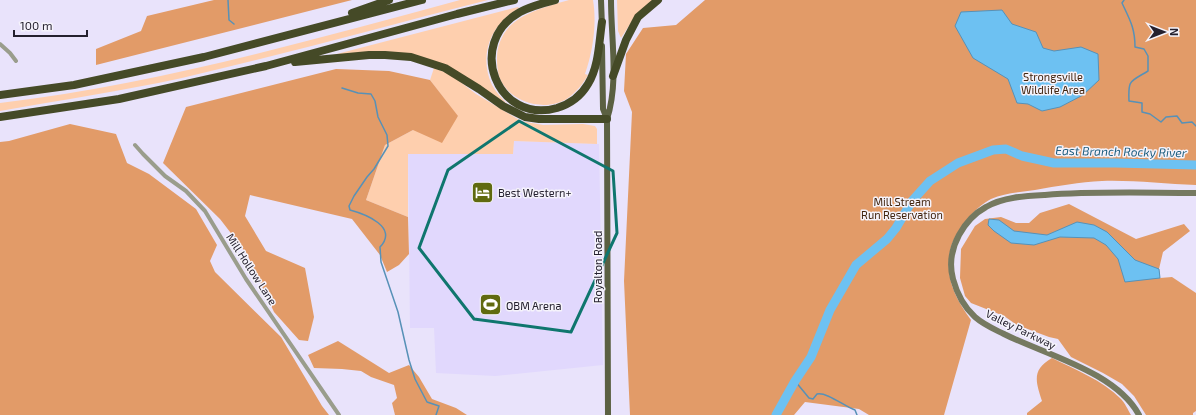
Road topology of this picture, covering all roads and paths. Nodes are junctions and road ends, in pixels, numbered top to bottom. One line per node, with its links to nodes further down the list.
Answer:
1 (389, 0): 9 (highway)
2 (422, 0): 9 (highway)
3 (514, 0): 12 (highway)
4 (555, 0): 8 (highway)
5 (601, 0): 8 (main road, Royalton Road)
6 (611, 0): 13 (main road, Royalton Road)
7 (658, 0): 13 (highway)
8 (602, 22): 16 (main road, Royalton Road)
9 (298, 32): 14 (highway)
10 (0, 44): 11 (street)
11 (16, 61)
12 (266, 66): 15 (highway); 16 (highway)
13 (613, 76): 16 (main road, Royalton Road)
14 (0, 96)
15 (0, 117)
16 (607, 119): 20 (main road, Royalton Road)
17 (135, 145): 19 (street, Mill Hollow Lane)
18 (1196, 193): 21 (street, Valley Parkway)
19 (339, 415)
20 (608, 415)
21 (1139, 415)

